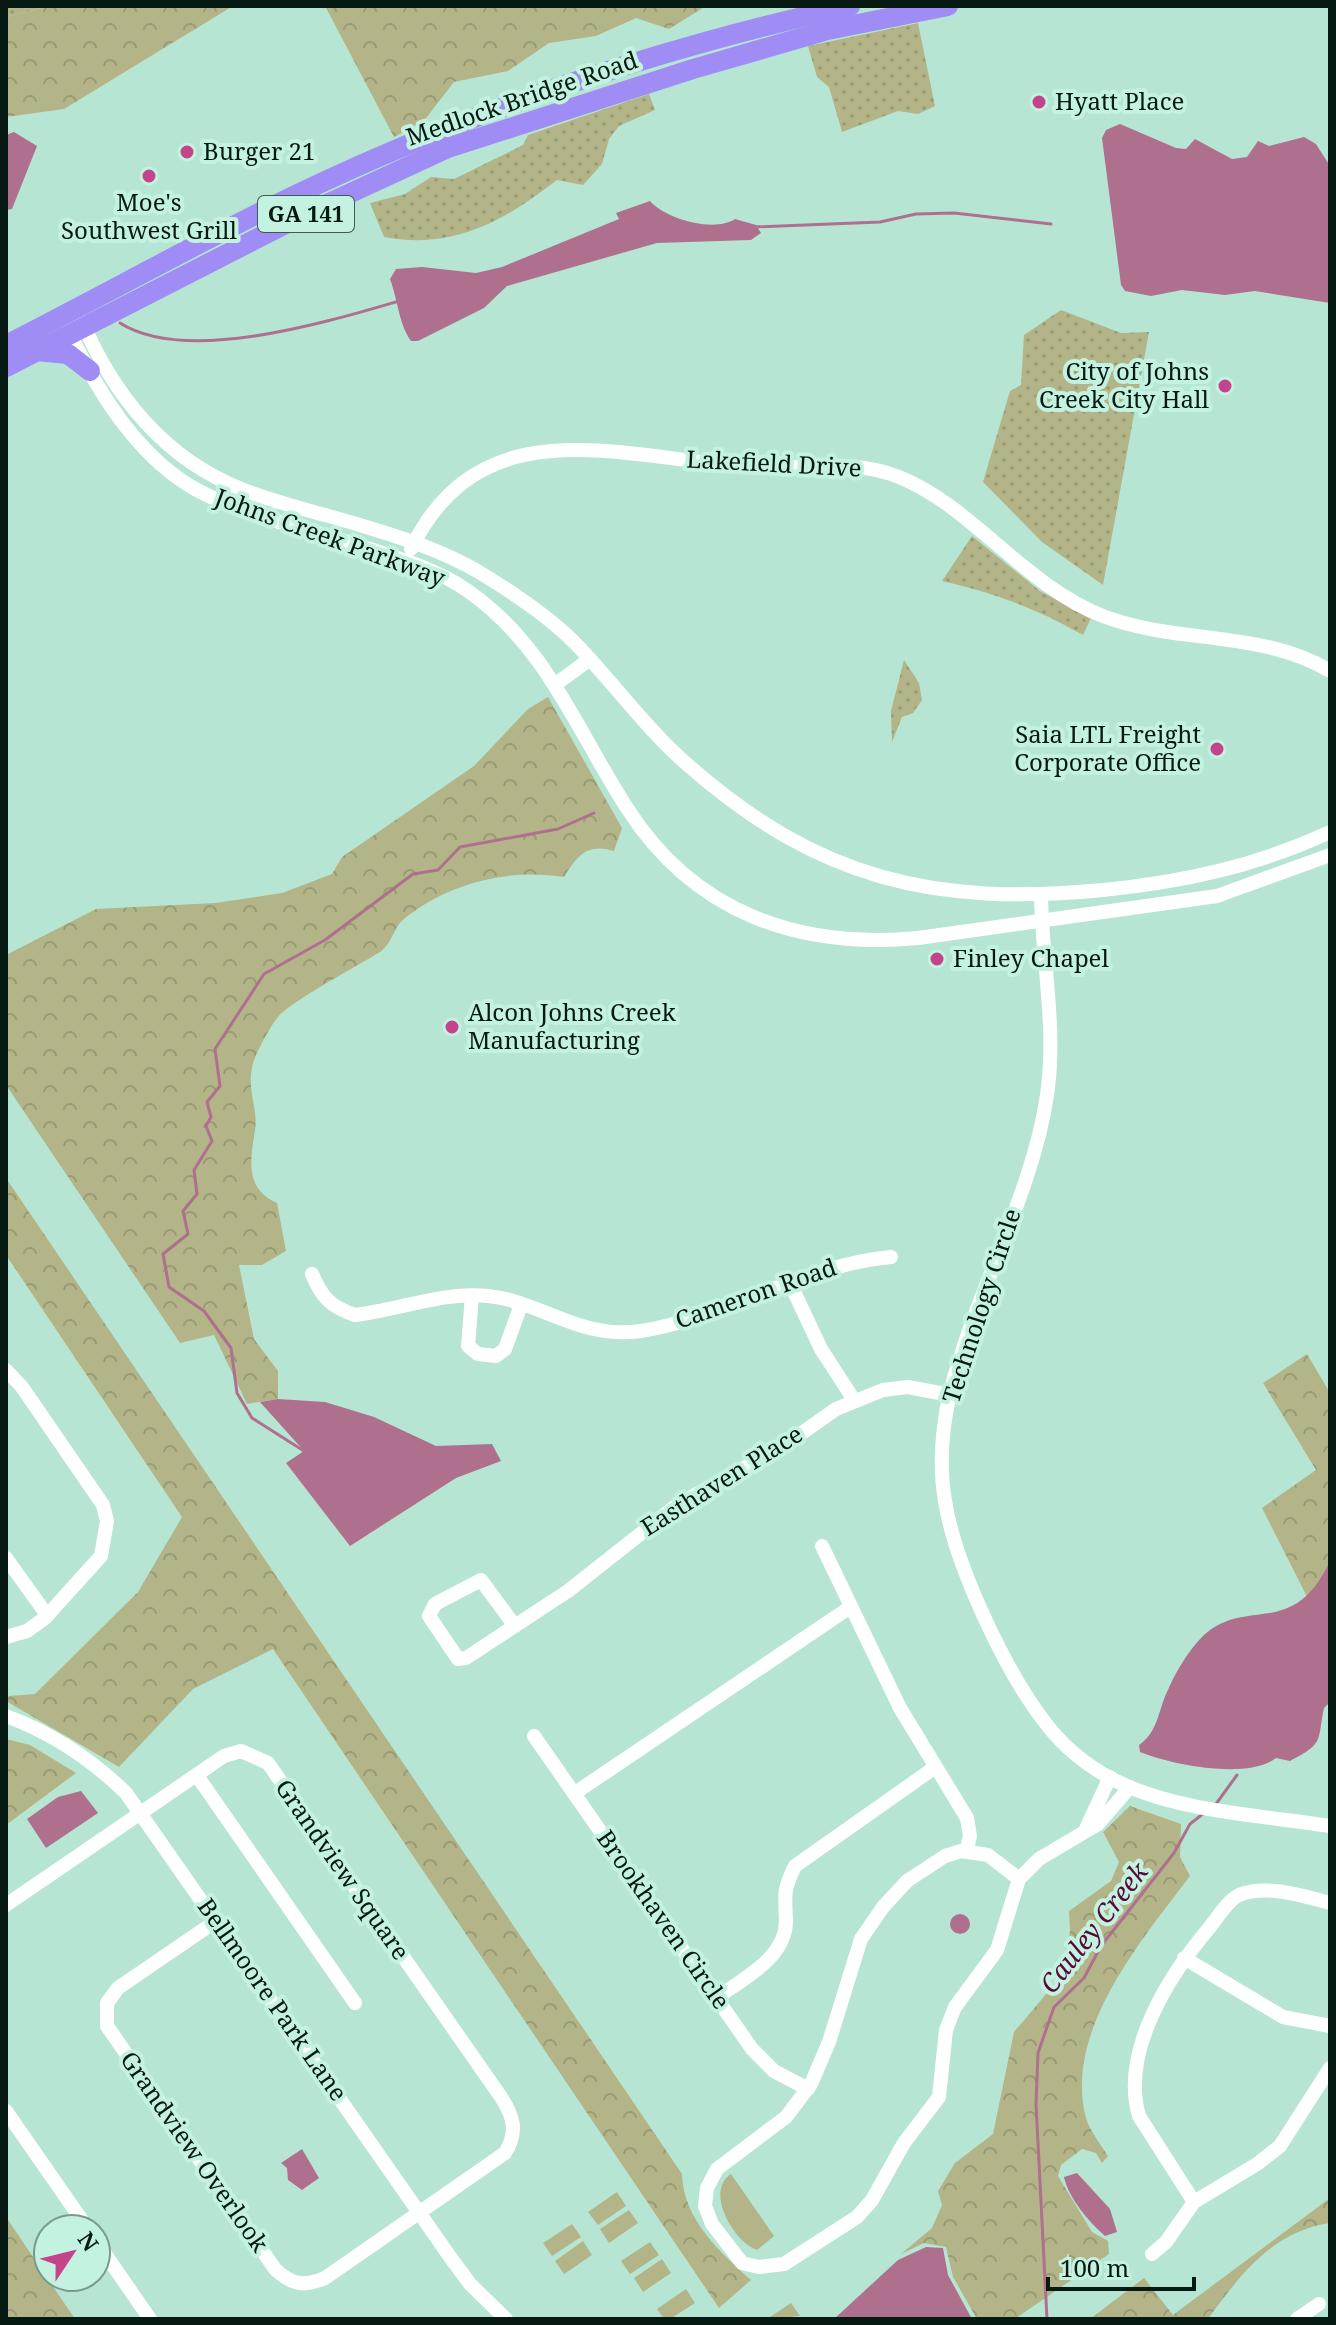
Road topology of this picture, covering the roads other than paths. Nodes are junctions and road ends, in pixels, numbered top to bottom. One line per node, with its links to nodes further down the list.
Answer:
1 (850, 6): 3 (highway, Medlock Bridge Road / GA 141)
2 (948, 6): 3 (highway, Medlock Bridge Road / GA 141)
3 (73, 321): 4 (highway, Medlock Bridge Road / GA 141); 5 (highway, Medlock Bridge Road / GA 141); 7 (street, Johns Creek Parkway); 8 (street, Johns Creek Parkway)
4 (6, 345)
5 (36, 351): 6 (highway, Medlock Bridge Road / GA 141); 7 (highway)
6 (6, 367)
7 (90, 371): 9 (street, Johns Creek Parkway)
8 (415, 542): 9 (street, Lakefield Drive); 10 (street, Johns Creek Parkway); 11 (street, Lakefield Drive)
9 (406, 561): 12 (street, Johns Creek Parkway)
10 (590, 659): 12 (street); 15 (street, Johns Creek Parkway)
11 (1330, 671)
12 (556, 684): 16 (street, Johns Creek Parkway)
13 (1330, 832): 15 (street, Johns Creek Parkway)
14 (1330, 855): 16 (street, Johns Creek Parkway)
15 (1041, 896): 16 (street, Technology Circle)
16 (1041, 922): 23 (street, Technology Circle)
17 (891, 1257): 19 (street, Cameron Road)
18 (312, 1274): 20 (street, Cameron Road)
19 (789, 1281): 21 (street, Cameron Road); 24 (street)
20 (472, 1296): 21 (street, Cameron Road); 21 (street)
21 (521, 1305)
22 (6, 1370): 28 (street)
23 (950, 1395): 24 (street, Easthaven Place); 34 (street, Technology Circle)
24 (854, 1400): 29 (street, Easthaven Place)
25 (822, 1546): 27 (street)
26 (6, 1558): 28 (street)
27 (849, 1608): 33 (street); 37 (street)
28 (47, 1615): 30 (street)
29 (515, 1626): 29 (street, Easthaven Place)
30 (6, 1637)
31 (6, 1716): 39 (street, Bellmoore Park Lane)
32 (534, 1736): 37 (street, Brookhaven Circle)
33 (934, 1768): 41 (street); 47 (street)
34 (1110, 1777): 36 (street, Technology Circle); 38 (street)
35 (200, 1780): 48 (street)
36 (1130, 1787): 38 (street); 40 (street, Technology Circle)
37 (575, 1793): 47 (street, Brookhaven Circle)
38 (1101, 1812): 42 (street)
39 (141, 1813): 44 (street, Grandview Square); 45 (street, Bellmoore Park Lane); 54 (street, Grandview Square)
40 (1330, 1826)
41 (966, 1852): 42 (street); 51 (street)
42 (1019, 1879): 51 (street)
43 (1330, 1903): 46 (street)
44 (6, 1905)
45 (216, 1921): 54 (street, Bellmoore Park Lane); 54 (street, Grandview Overlook)
46 (1184, 1958): 49 (street); 53 (street)
47 (718, 1997): 51 (street, Brookhaven Circle)
48 (355, 2003)
49 (1330, 2026)
50 (1330, 2068): 53 (street)
51 (808, 2089)
52 (6, 2111): 55 (street)
53 (1194, 2202): 56 (street)
54 (420, 2212): 59 (street, Bellmoore Park Lane)
55 (77, 2213)
56 (1152, 2254)
57 (112, 2264): 60 (street)
58 (1319, 2304): 61 (street)
59 (495, 2316)
60 (150, 2319)
61 (1297, 2319)

